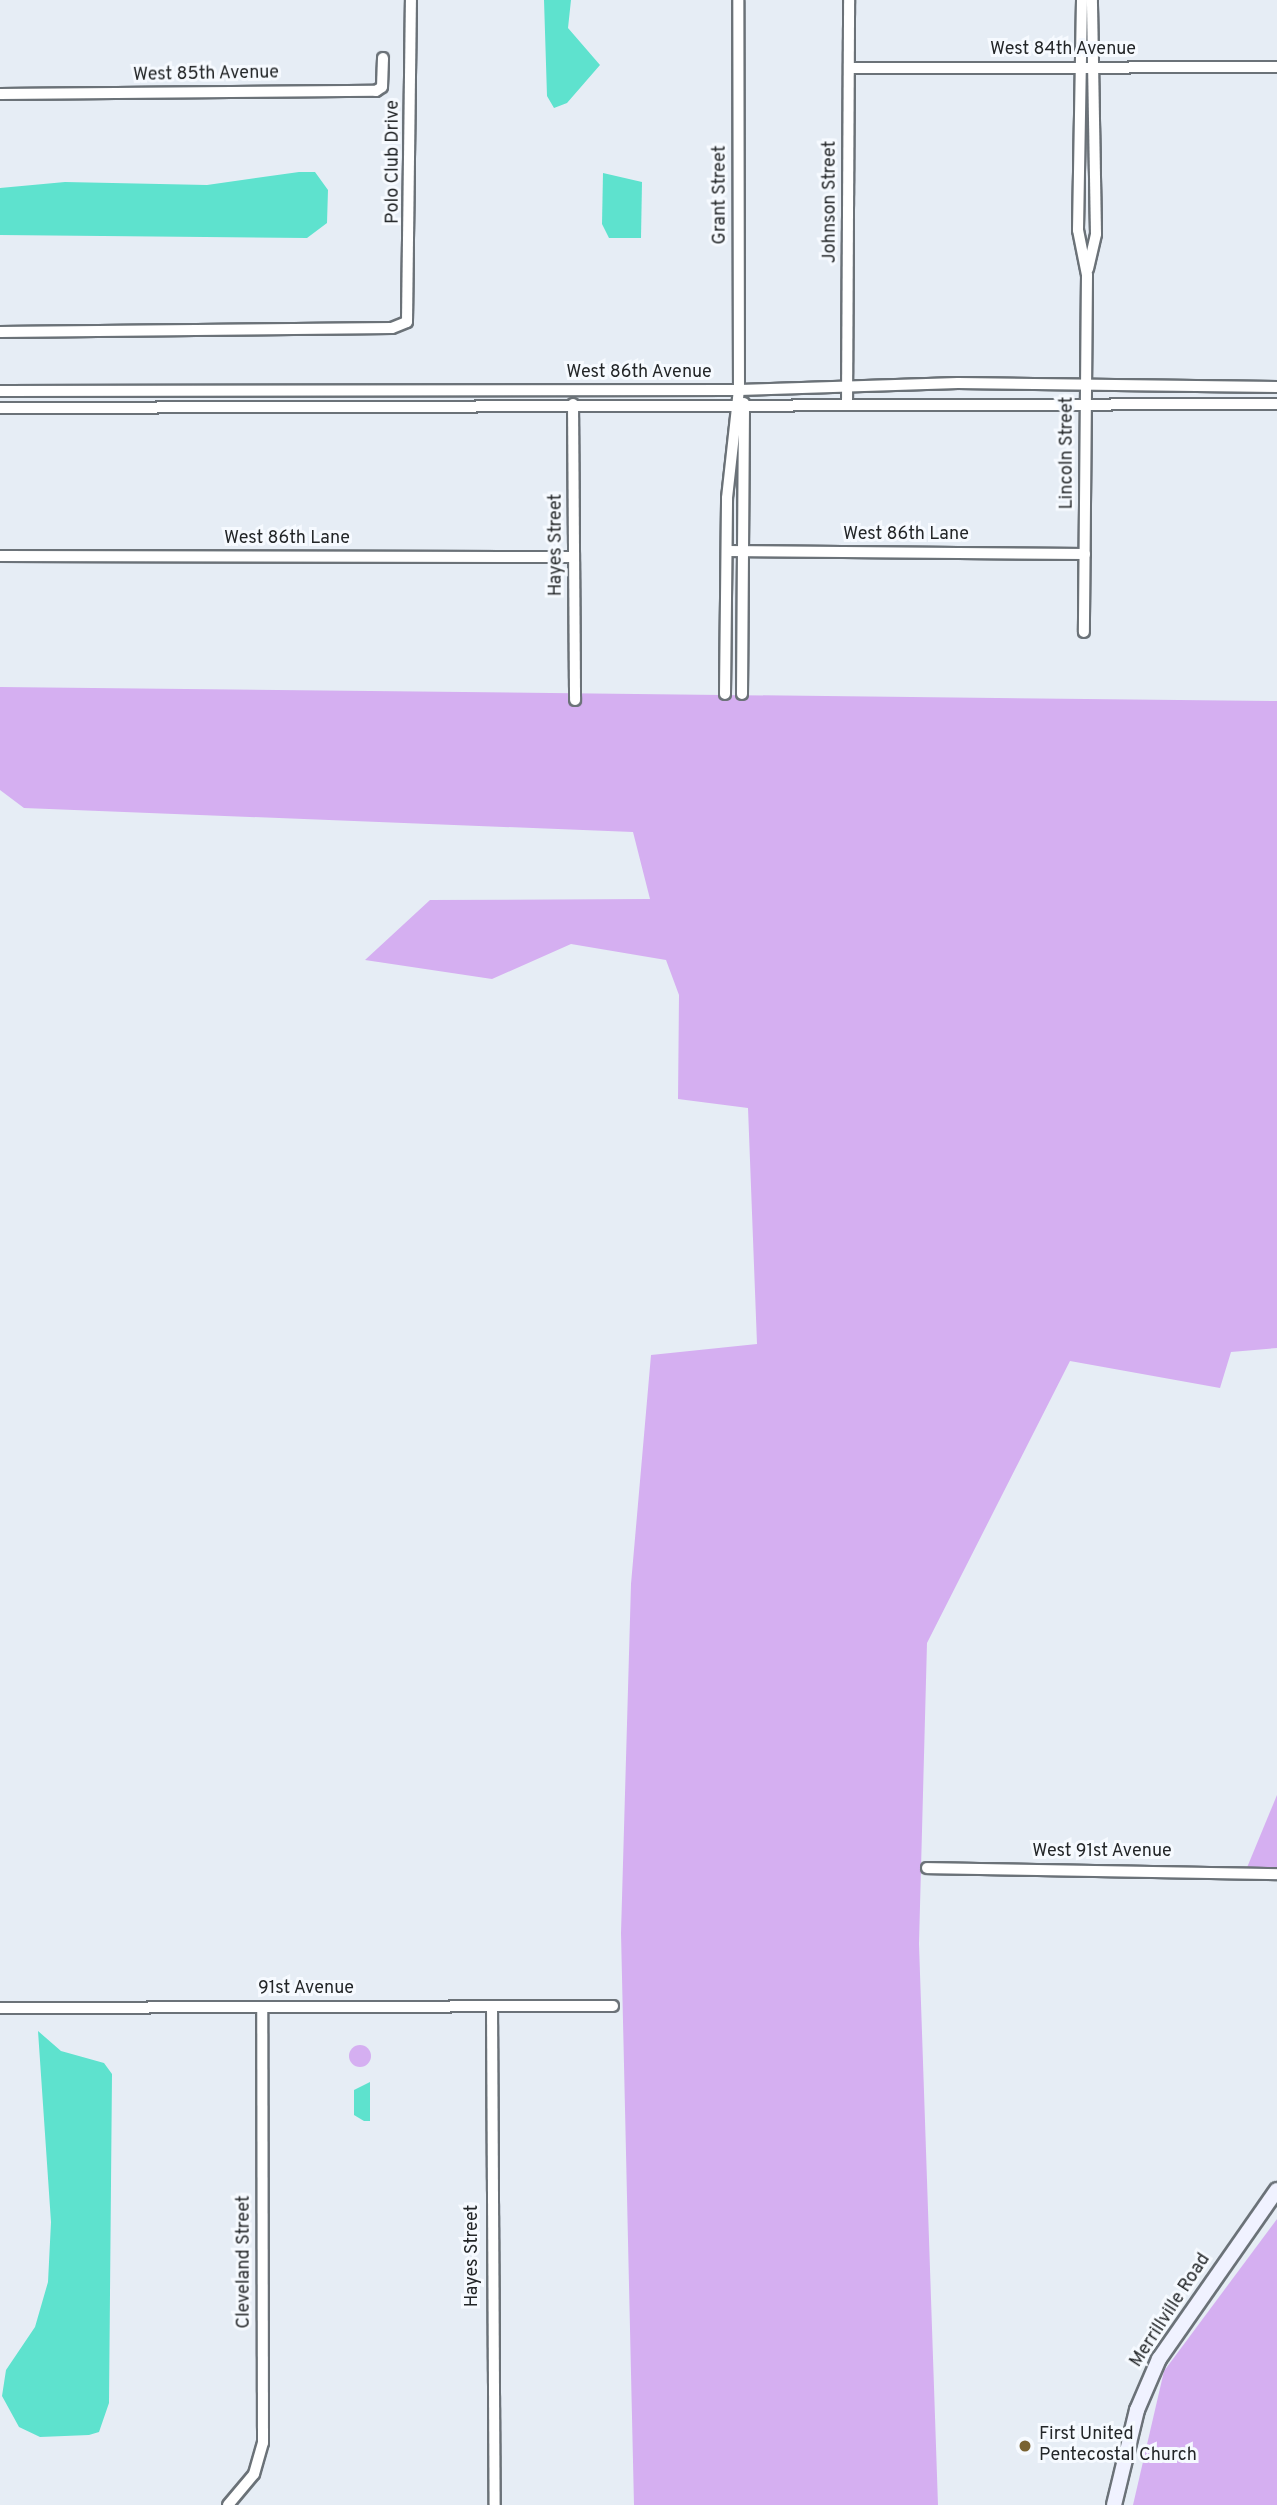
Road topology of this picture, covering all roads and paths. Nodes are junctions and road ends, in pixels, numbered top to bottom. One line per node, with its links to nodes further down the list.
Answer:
1 (411, 0): 13 (street, Polo Club Drive)
2 (738, 0): 18 (street, Grant Street)
3 (849, 0): 8 (street, Johnson Street)
4 (1082, 0): 9 (street, Lincoln Street)
5 (1092, 0): 10 (street, Lincoln Street)
6 (383, 58): 11 (street, West 85th Avenue)
7 (1277, 67): 10 (street, West 84th Avenue)
8 (850, 68): 9 (street, West 84th Avenue); 16 (street, Johnson Street)
9 (1078, 68): 10 (street, West 84th Avenue); 12 (street, Lincoln Street)
10 (1096, 68): 12 (street, Lincoln Street)
11 (0, 94)
12 (1087, 275): 14 (street, Lincoln Street)
13 (0, 332)
14 (1086, 385): 15 (street, West 86th Avenue); 16 (street, West 86th Avenue); 20 (street, Lincoln Street)
15 (1277, 387)
16 (847, 388): 18 (street, West 86th Avenue); 21 (street, Johnson Street)
17 (573, 390): 18 (street, West 86th Avenue); 19 (street, West 86th Avenue); 24 (street, Hayes Street)
18 (739, 390): 25 (street, Grant Street); 26 (street, Grant Street)
19 (0, 391)
20 (1086, 403): 21 (street, West 86th Avenue); 22 (street, West 86th Avenue); 29 (street, Lincoln Street)
21 (847, 404): 26 (street, West 86th Avenue)
22 (1277, 404)
23 (0, 408): 24 (street, West 86th Avenue)
24 (574, 408): 25 (street, West 86th Avenue); 31 (street, Hayes Street)
25 (733, 408): 26 (street, West 86th Avenue); 27 (street, Grant Street)
26 (746, 408): 28 (street, Grant Street)
27 (727, 551): 28 (street, West 86th Lane); 33 (street, Grant Street)
28 (744, 551): 29 (street, West 86th Lane); 34 (street, Grant Street)
29 (1085, 554): 32 (street, Lincoln Street)
30 (0, 556): 31 (street, West 86th Lane)
31 (574, 557): 35 (street, Hayes Street)
32 (1084, 632)
33 (725, 694)
34 (742, 694)
35 (575, 700)
36 (927, 1868): 37 (street, West 91st Avenue)
37 (1277, 1874)
38 (492, 2006): 39 (street, 91st Avenue); 40 (street, 91st Avenue); 44 (street, Hayes Street)
39 (613, 2006)
40 (261, 2007): 41 (street, 91st Avenue); 43 (street, Cleveland Street)
41 (0, 2008)
42 (1277, 2190): 45 (street, Merrillville Road)
43 (228, 2505)
44 (495, 2505)
45 (1114, 2505)

